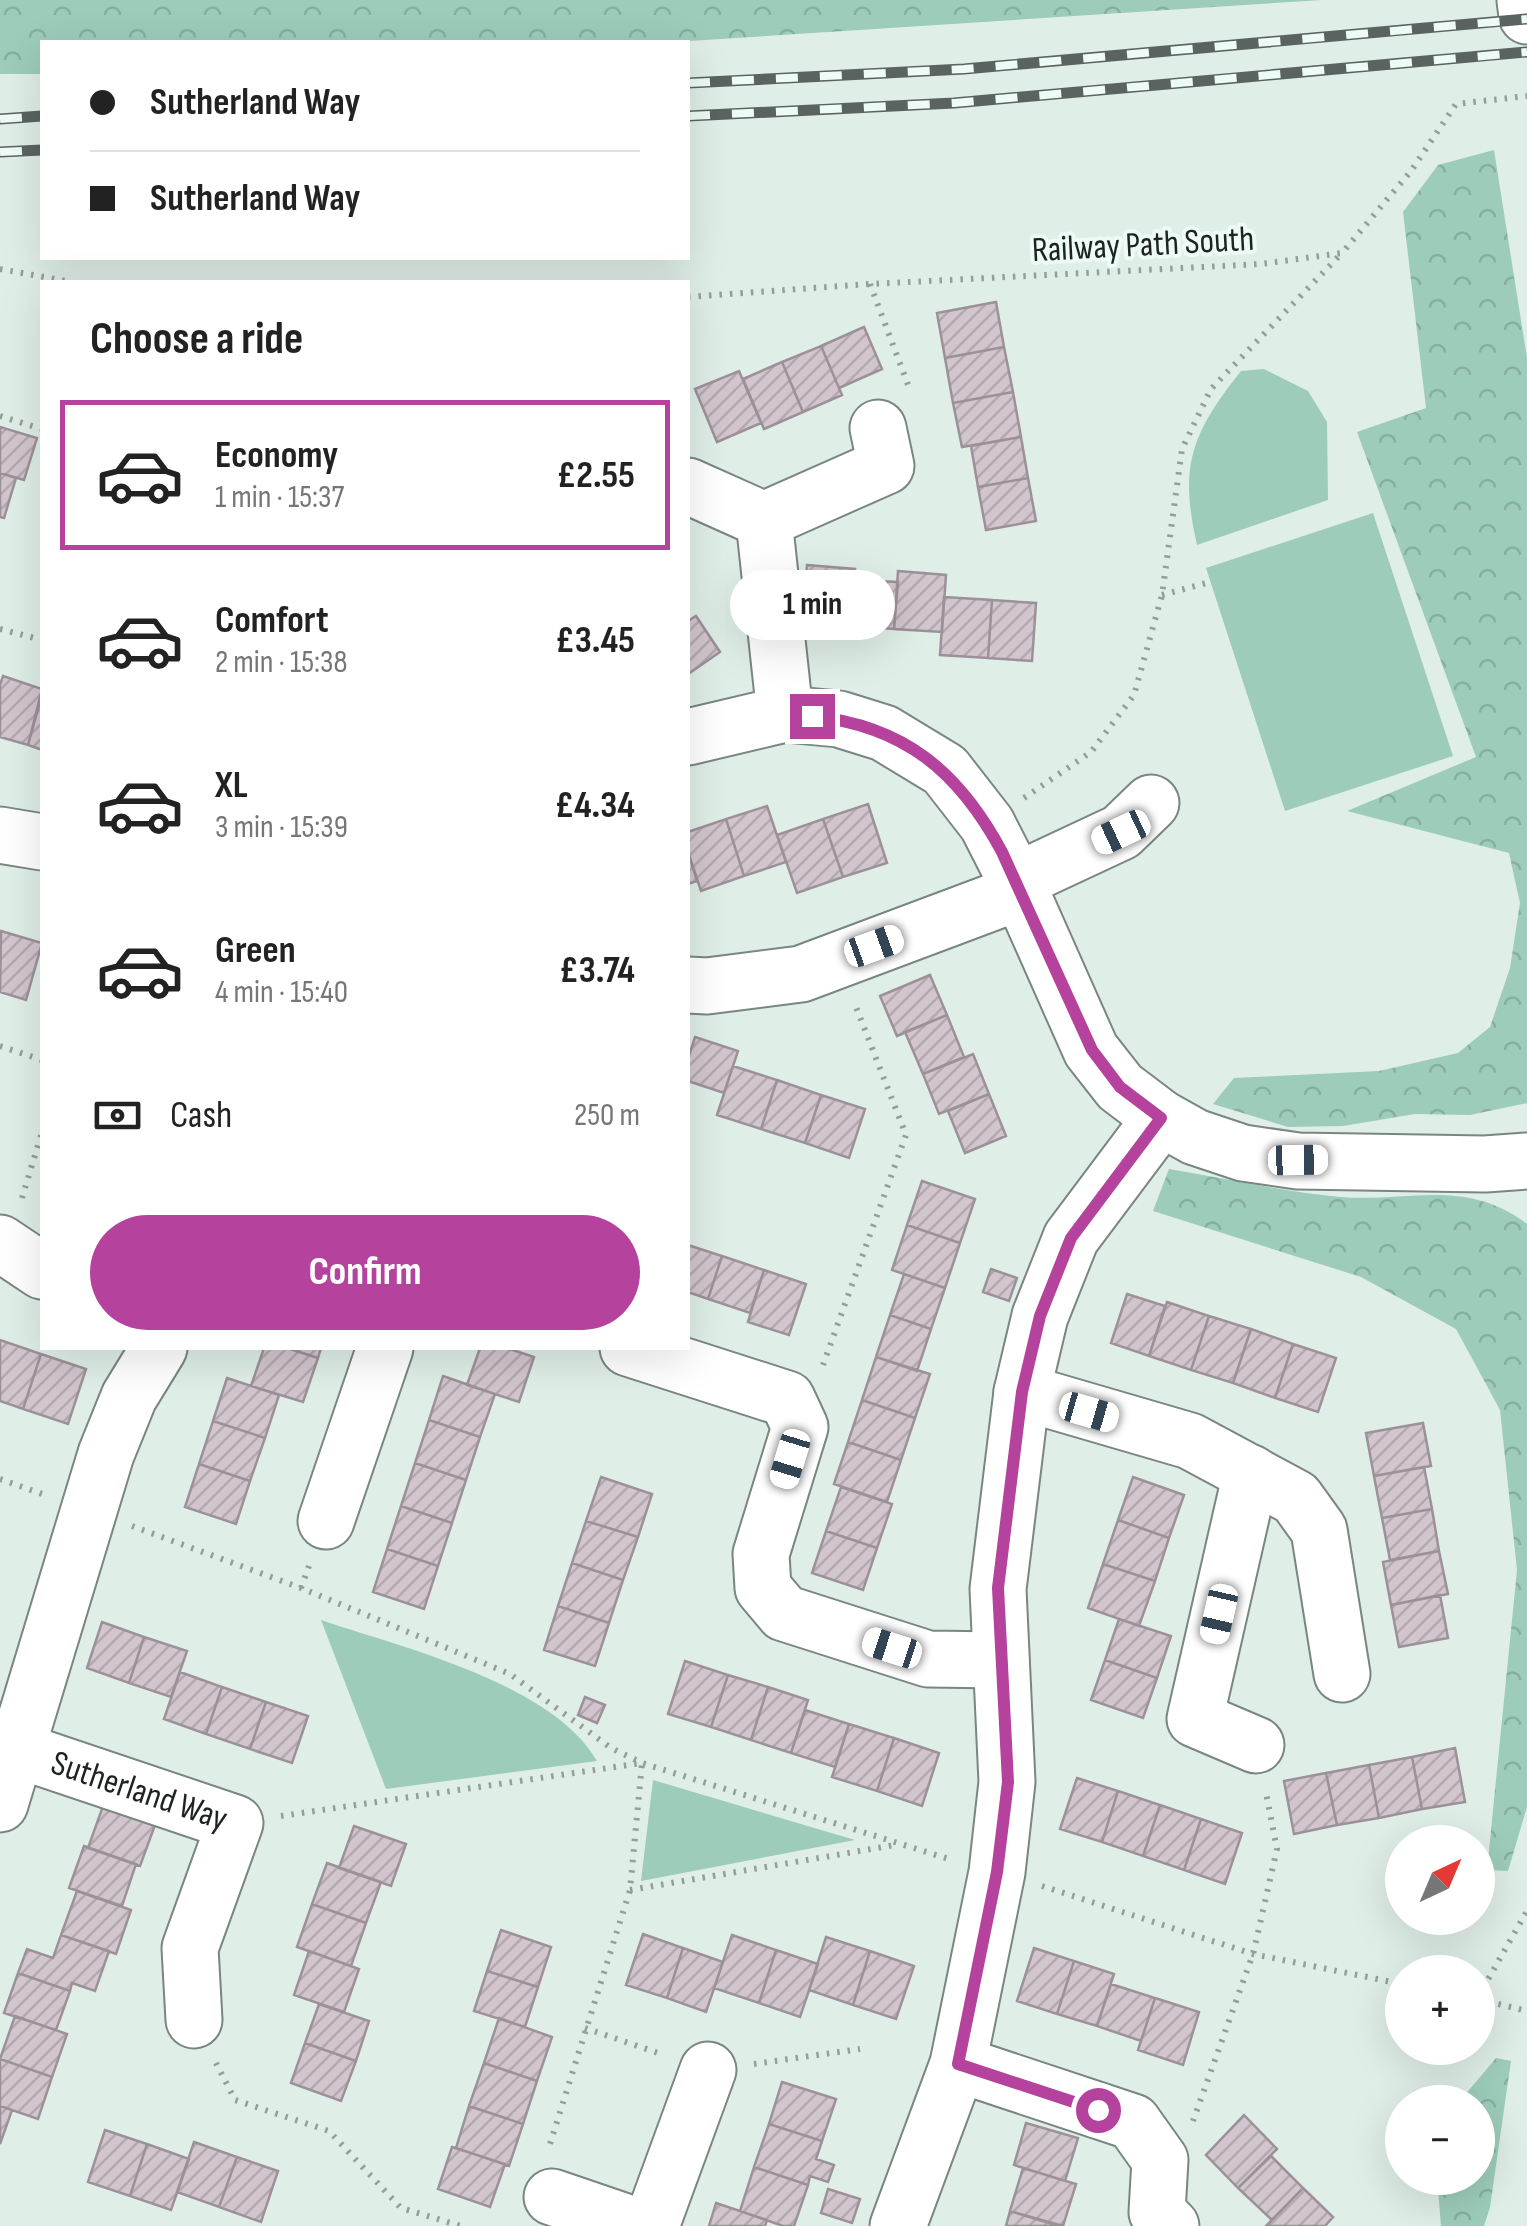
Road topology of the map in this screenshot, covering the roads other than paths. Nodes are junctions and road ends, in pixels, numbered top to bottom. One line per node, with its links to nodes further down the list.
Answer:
1 (1525, 0): 2 (street)
2 (1527, 16)
3 (878, 428): 5 (street)
4 (690, 487): 5 (street)
5 (764, 520): 6 (street)
6 (785, 714): 7 (street); 11 (street)
7 (690, 738)
8 (1151, 803): 11 (street)
9 (0, 835): 10 (street)
10 (40, 842)
11 (1018, 887): 12 (street); 13 (street)
12 (690, 985)
13 (1161, 1118): 14 (street); 20 (street)
14 (1513, 1166)
15 (8, 1225): 16 (street)
16 (40, 1268)
17 (157, 1350): 26 (street, Sutherland Way)
18 (383, 1350): 22 (street)
19 (634, 1350): 23 (street)
20 (1022, 1392): 21 (street); 23 (street)
21 (1251, 1473): 24 (street); 25 (street)
22 (326, 1521)
23 (1001, 1660): 29 (street)
24 (1342, 1674)
25 (1256, 1745)
26 (18, 1750): 27 (street, Sutherland Way); 28 (street, Sutherland Way)
27 (0, 1804)
28 (194, 2020)
29 (958, 2064): 32 (street); 35 (street)
30 (708, 2070): 34 (street)
31 (549, 2176): 33 (street)
32 (1160, 2206)
33 (637, 2226)
34 (651, 2226)
35 (898, 2226)

